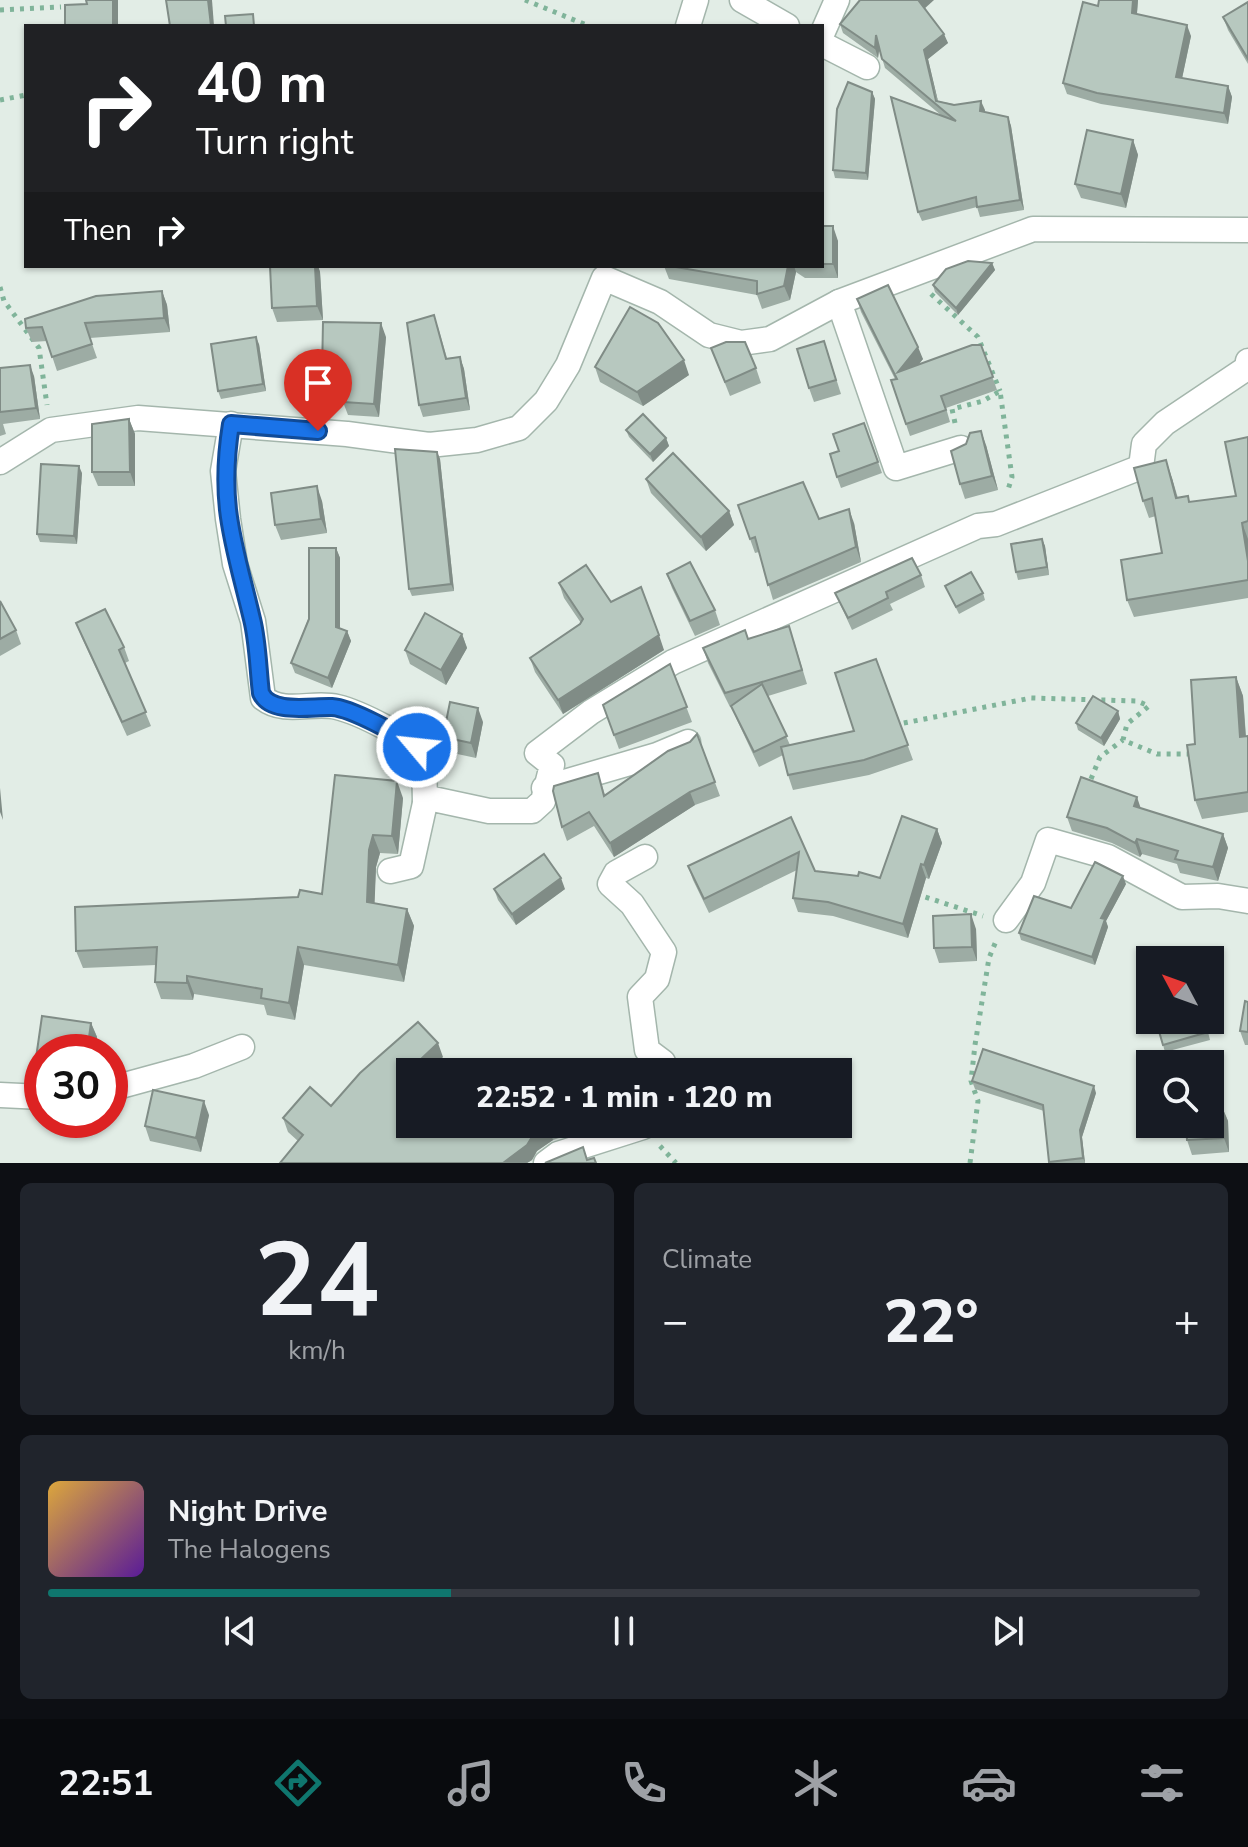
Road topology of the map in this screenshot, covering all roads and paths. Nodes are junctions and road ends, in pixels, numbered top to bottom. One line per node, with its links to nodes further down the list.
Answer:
1 (525, 0): 7 (path)
2 (696, 0): 8 (street)
3 (742, 0): 9 (street)
4 (837, 0): 10 (street)
5 (61, 7): 6 (path)
6 (0, 10)
7 (584, 24)
8 (689, 24)
9 (784, 24)
10 (824, 29)
11 (824, 45): 12 (street)
12 (867, 67)
13 (24, 95): 14 (path)
14 (0, 100)
15 (1248, 230): 17 (street)
16 (605, 272): 19 (street); 22 (street)
17 (920, 273): 19 (street); 21 (path)
18 (0, 287): 23 (path)
19 (839, 302): 24 (street)
20 (1248, 361): 26 (street)
21 (1000, 391): 24 (path); 26 (path)
22 (231, 424): 23 (street); 33 (street)
23 (51, 430): 25 (street)
24 (961, 448)
25 (0, 462)
26 (996, 524): 32 (street)
27 (887, 727): 28 (path)
28 (1123, 740): 30 (path); 31 (path)
29 (688, 742): 32 (street)
30 (1203, 753)
31 (1091, 779)
32 (544, 788): 33 (street)
33 (425, 803): 35 (street)
34 (645, 857): 40 (street)
35 (390, 871)
36 (910, 892): 38 (path)
37 (1248, 901): 38 (street)
38 (1006, 920): 46 (path)
39 (242, 1047): 41 (street)
40 (658, 1058)
41 (128, 1084)
42 (0, 1095): 43 (street)
43 (24, 1096)
44 (608, 1138): 45 (street)
45 (546, 1163)
46 (970, 1163)

